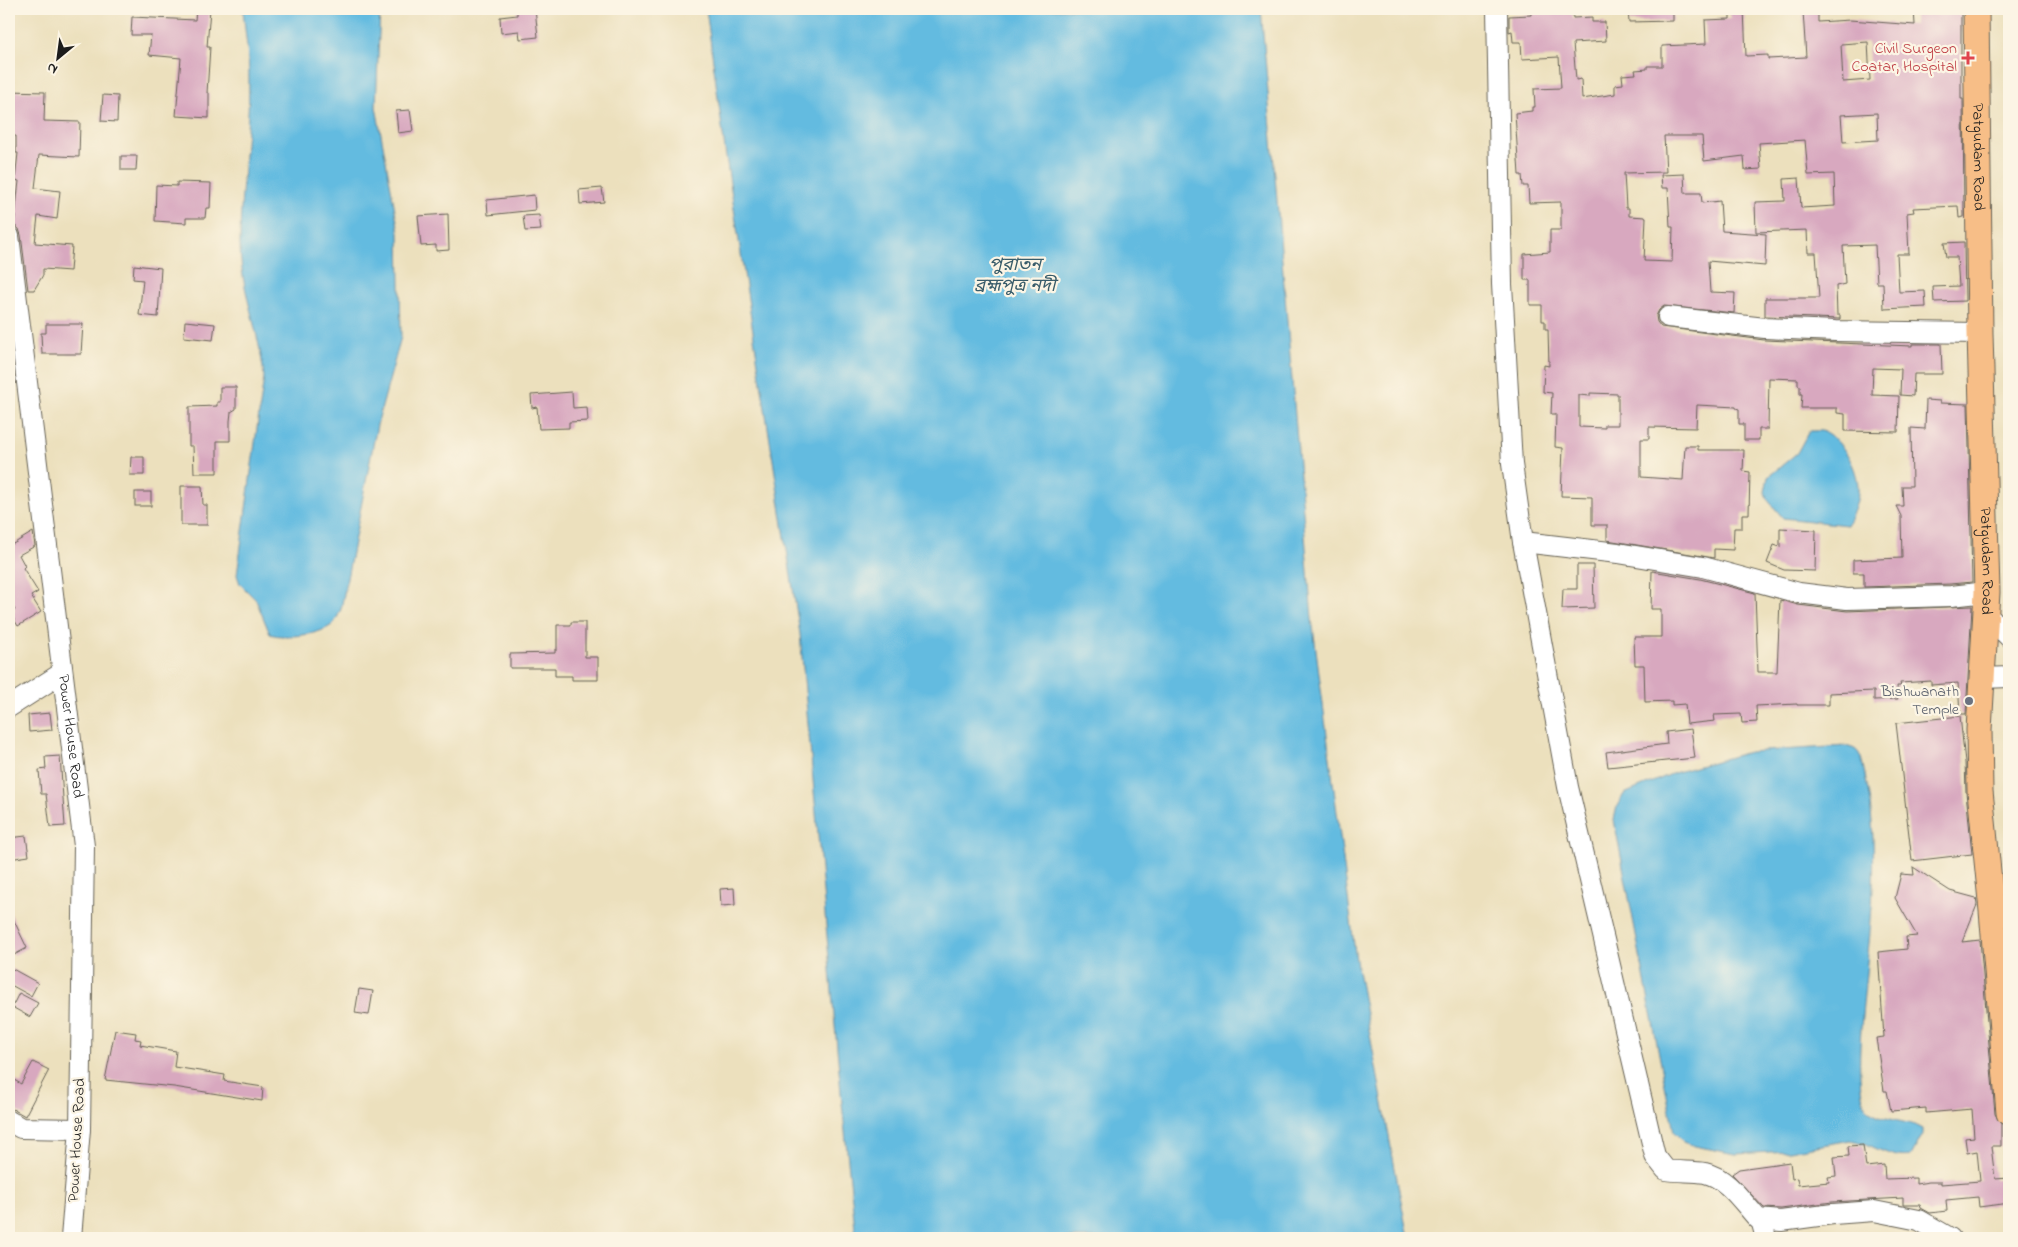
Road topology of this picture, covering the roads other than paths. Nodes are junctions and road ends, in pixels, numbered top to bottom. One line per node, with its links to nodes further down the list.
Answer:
1 (1497, 9): 6 (street)
2 (1976, 9): 5 (main road, Patgudam Road)
3 (9, 236): 9 (street, Power House Road)
4 (1668, 317): 5 (street)
5 (1980, 333): 7 (main road, Patgudam Road)
6 (1522, 542): 7 (street); 16 (street)
7 (1986, 603): 8 (street); 11 (main road, Patgudam Road)
8 (2009, 637)
9 (62, 674): 12 (street); 15 (street, Power House Road)
10 (2009, 677): 11 (street)
11 (1983, 678): 13 (main road, Patgudam Road)
12 (9, 707)
13 (2009, 1113)
14 (9, 1121): 15 (street)
15 (80, 1128): 17 (street, Power House Road)
16 (1763, 1229): 18 (street)
17 (71, 1238)
18 (1950, 1238)

